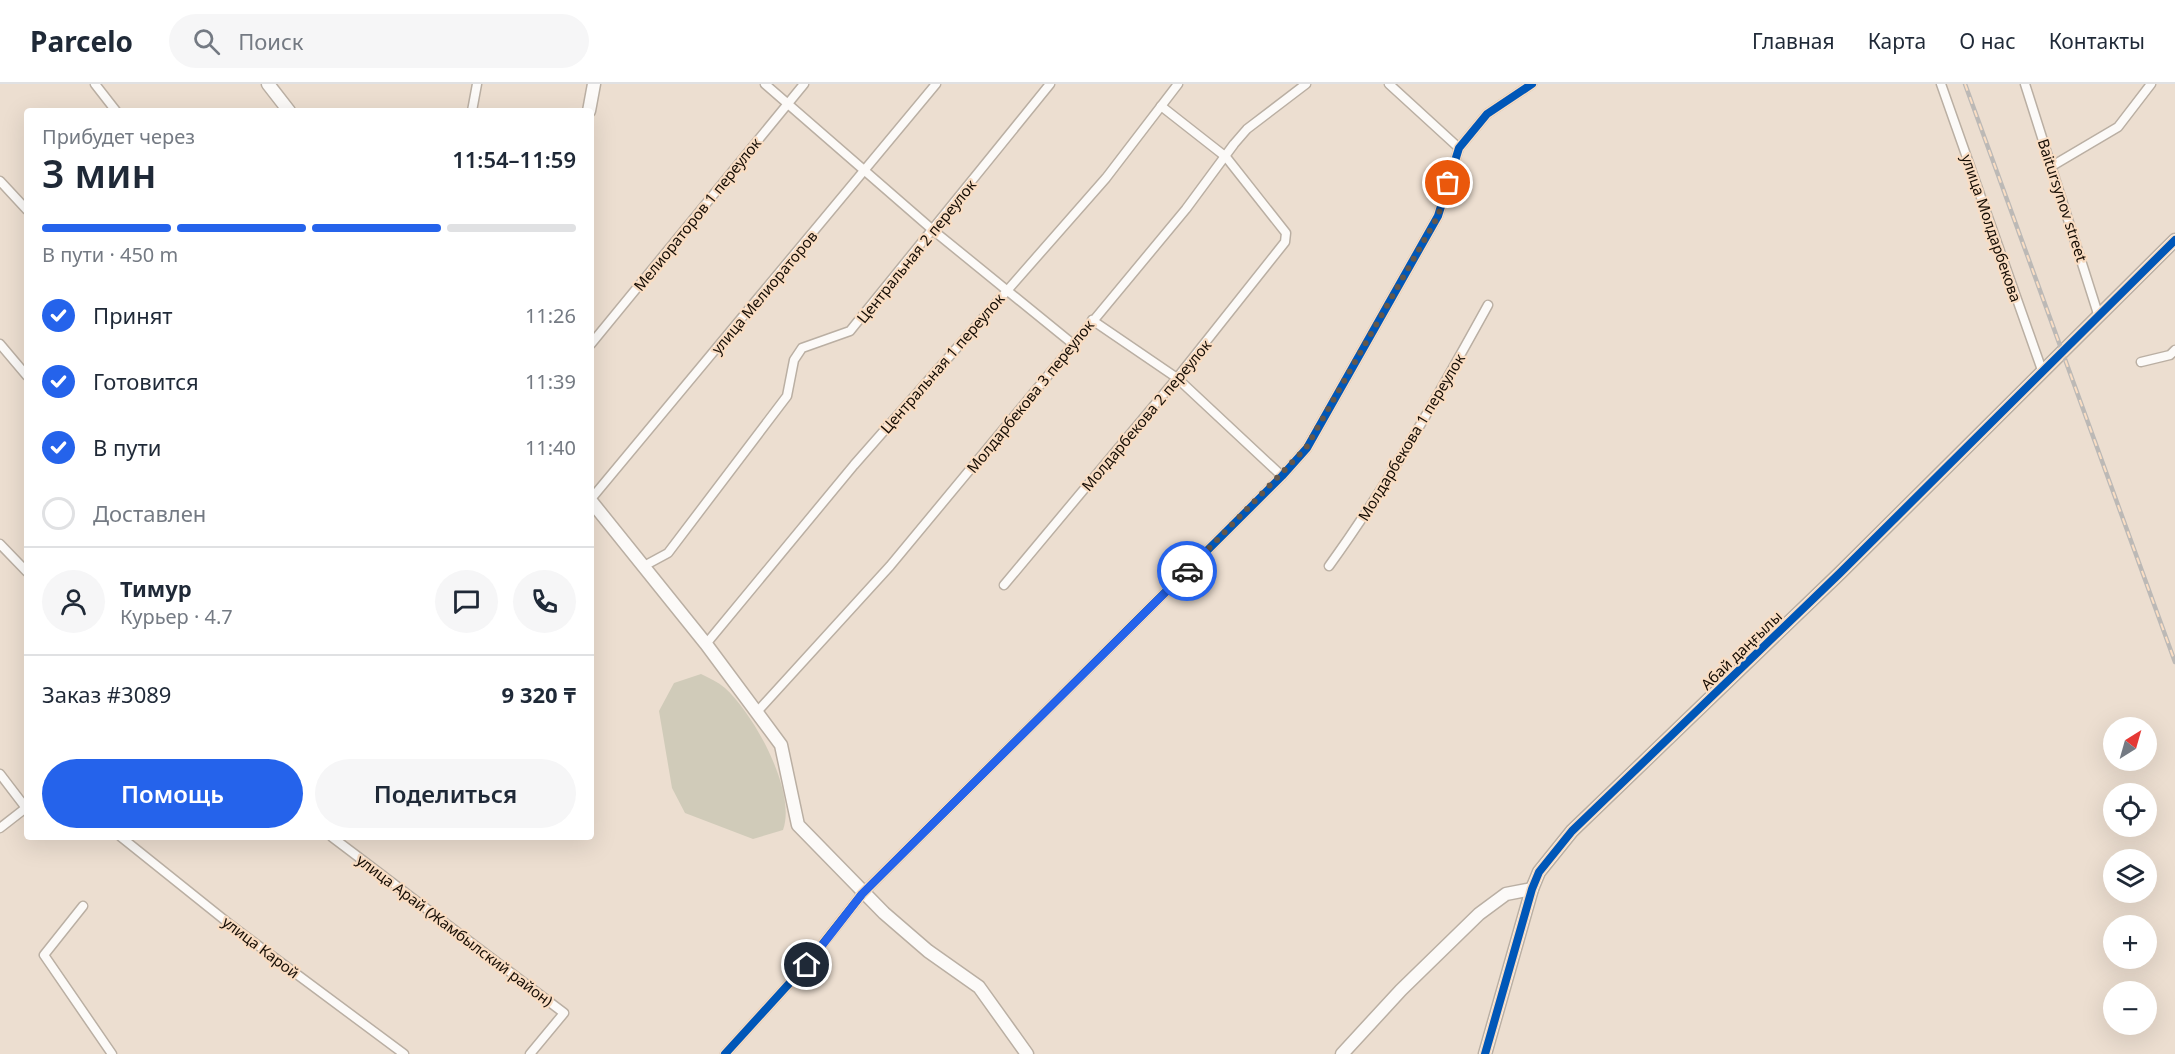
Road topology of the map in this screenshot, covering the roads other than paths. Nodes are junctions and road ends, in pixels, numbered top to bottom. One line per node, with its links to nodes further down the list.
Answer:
1 (95, 84): 18 (street)
2 (268, 84): 19 (street)
3 (477, 84): 20 (street)
4 (594, 84): 21 (street)
5 (765, 84): 16 (street)
6 (804, 84): 16 (street, Мелиораторов 1 переулок)
7 (936, 84): 25 (street, улица Мелиораторов)
8 (1050, 84): 28 (street, Центральная 2 переулок)
9 (1178, 84): 17 (street, Центральная 1 переулок)
10 (1306, 84): 23 (street, Молдарбекова 3 переулок)
11 (1389, 84): 22 (street)
12 (1532, 84): 22 (street)
13 (1941, 84): 40 (street, улица Молдарбекова)
14 (2025, 84): 24 (street, Baitursynov street)
15 (2151, 84): 24 (street)
16 (788, 103): 25 (street); 34 (street, Мелиораторов 1 переулок)
17 (1161, 106): 23 (street); 30 (street, Центральная 1 переулок)
18 (114, 108)
19 (287, 108)
20 (473, 108)
21 (590, 108)
22 (1458, 148): 42 (street)
23 (1226, 157): 33 (street, Молдарбекова 3 переулок); 41 (street, Молдарбекова 2 переулок)
24 (2052, 166): 32 (street, Baitursynov street)
25 (865, 172): 28 (street); 43 (street, улица Мелиораторов)
26 (0, 181): 27 (street)
27 (24, 207)
28 (934, 231): 30 (street); 46 (street, Центральная 2 переулок)
29 (2175, 240): 32 (street, Абай даңғылы)
30 (1006, 289): 36 (street); 50 (street, Центральная 1 переулок)
31 (1488, 305): 47 (street, Молдарбекова 1 переулок)
32 (2099, 317): 40 (street, Абай даңғылы)
33 (1092, 320): 36 (street, Молдарбекова 3 переулок); 41 (street)
34 (594, 340)
35 (0, 344): 39 (street)
36 (1073, 345): 51 (street, Молдарбекова 3 переулок)
37 (2175, 350): 38 (street)
38 (2141, 362)
39 (24, 372)
40 (2043, 373): 58 (street, Абай даңғылы)
41 (1177, 378): 42 (street); 49 (street, Молдарбекова 2 переулок)
42 (1282, 476): 59 (street)
43 (594, 496)
44 (594, 504): 46 (street)
45 (0, 544): 48 (street)
46 (644, 566): 50 (street)
47 (1329, 566)
48 (24, 569)
49 (1004, 585)
50 (706, 644): 51 (street)
51 (756, 713): 59 (street)
52 (0, 774): 53 (street)
53 (24, 803)
54 (24, 809): 55 (street)
55 (0, 828)
56 (125, 840): 62 (street, улица Карой)
57 (336, 840): 63 (street, улица Арай (Жамбылский район))
58 (1532, 889): 66 (street); 67 (street, Абай даңғылы)
59 (862, 894): 64 (street); 65 (street)
60 (83, 906): 61 (street)
61 (112, 1054)
62 (404, 1054)
63 (530, 1054)
64 (725, 1054)
65 (1028, 1054)
66 (1342, 1054)
67 (1485, 1054)

